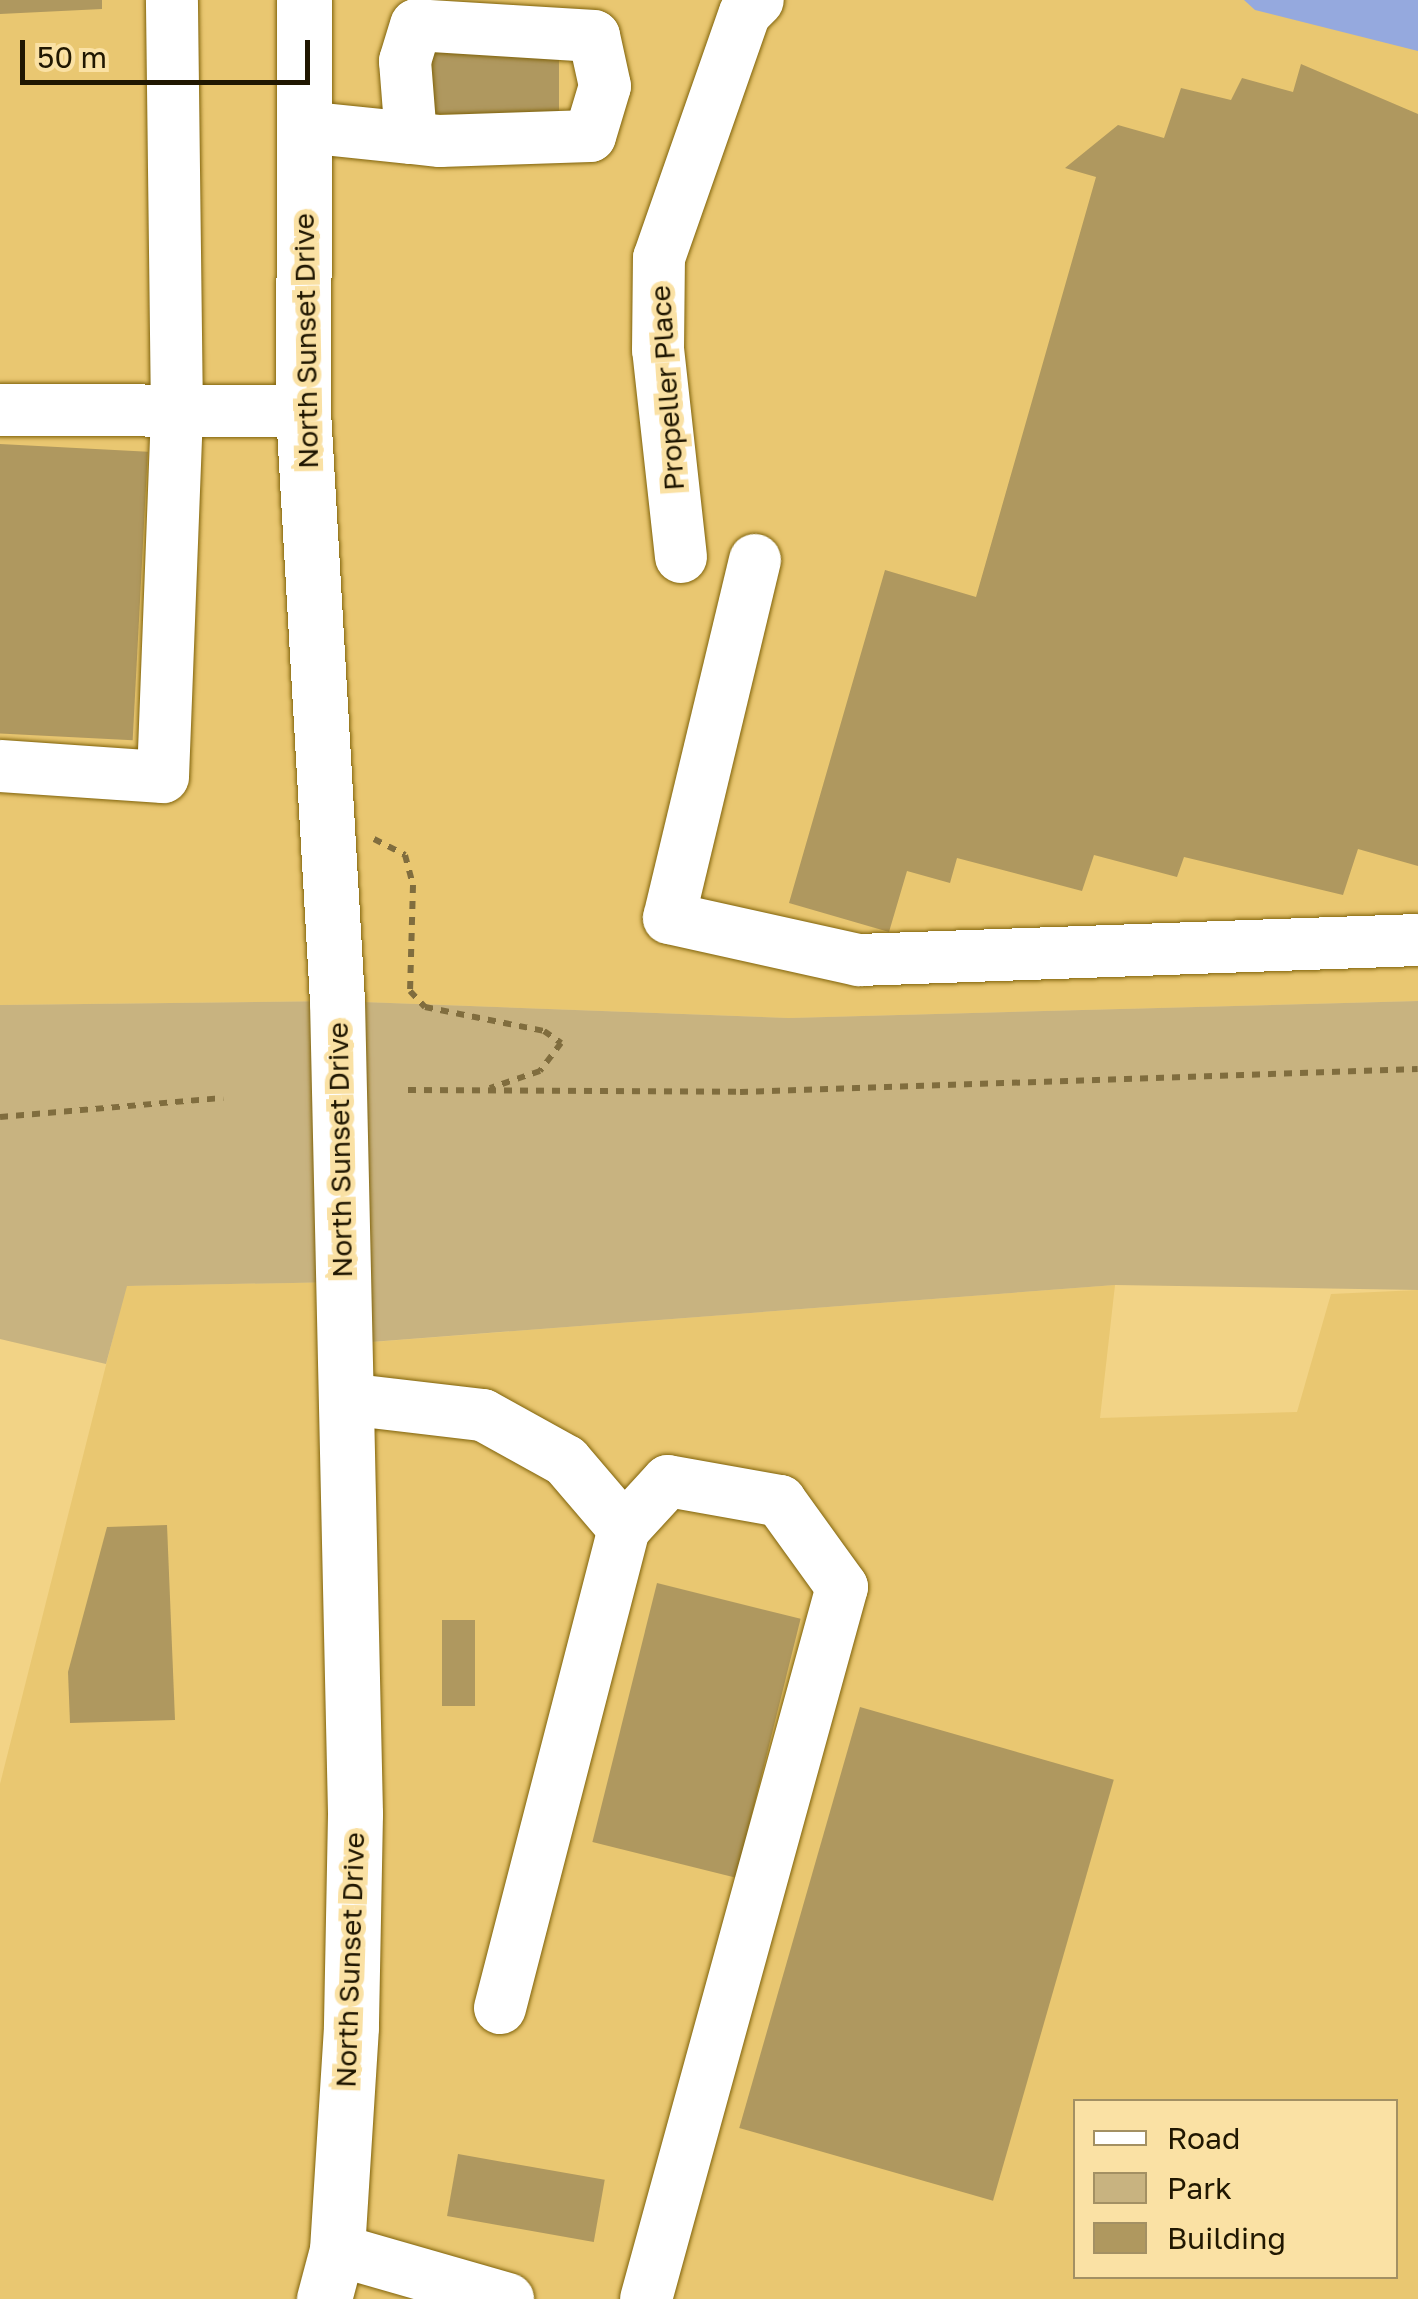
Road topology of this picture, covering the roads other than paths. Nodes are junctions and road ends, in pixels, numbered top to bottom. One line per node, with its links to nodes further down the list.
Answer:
1 (172, 0): 8 (street)
2 (304, 0): 4 (main road, North Sunset Drive)
3 (758, 0): 9 (street, Propeller Place)
4 (304, 127): 5 (street); 7 (main road, North Sunset Drive)
5 (410, 138): 5 (street)
6 (0, 410): 8 (street)
7 (303, 410): 8 (street); 13 (main road, North Sunset Drive)
8 (177, 415): 11 (street)
9 (681, 556)
10 (755, 560): 12 (street)
11 (0, 766)
12 (1418, 940)
13 (346, 1399): 14 (street); 16 (main road, North Sunset Drive)
14 (624, 1529): 15 (street); 18 (street)
15 (500, 2008)
16 (330, 2275): 17 (street)
17 (508, 2299)
18 (646, 2299)

